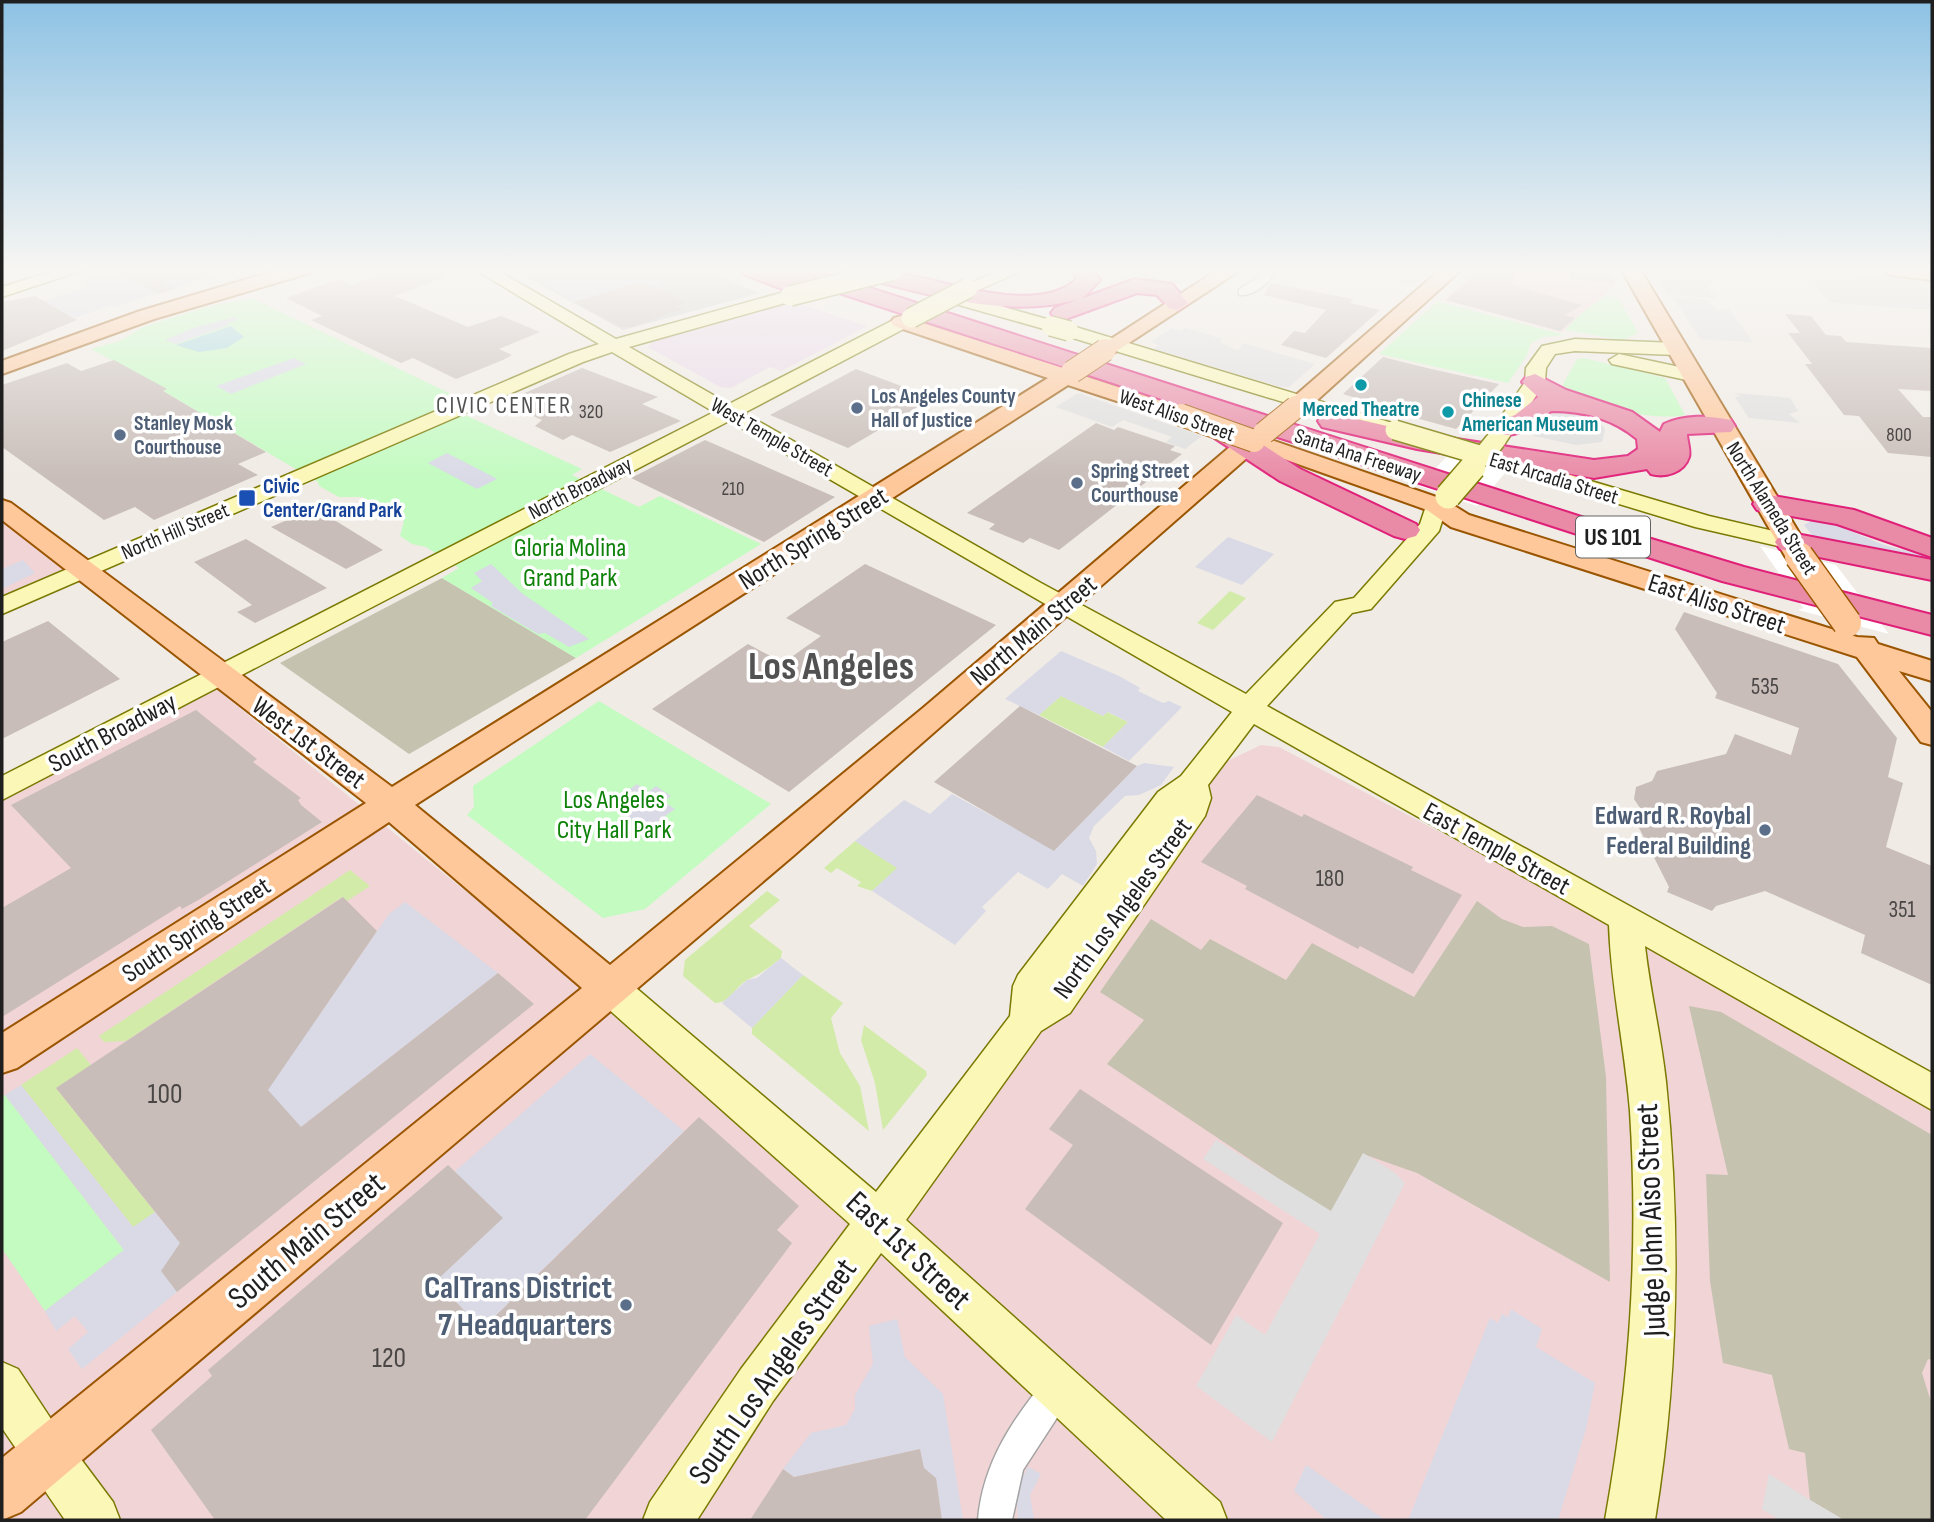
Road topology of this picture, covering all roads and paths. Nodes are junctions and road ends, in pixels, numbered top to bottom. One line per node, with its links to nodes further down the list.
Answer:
1 (79, 340): 17 (main road)
2 (606, 340): 13 (main road, West Temple Street)
3 (628, 340): 13 (main road, North Hill Street, bridge)
4 (867, 340): 23 (main road, North Broadway)
5 (1004, 340): 20 (highway, Santa Ana Freeway / US 101)
6 (1022, 340): 14 (main road, West Aliso Street)
7 (1041, 340): 14 (highway, Santa Ana Freeway / US 101)
8 (1049, 340): 14 (main road, East Arcadia Street)
9 (1062, 340): 14 (highway)
10 (1120, 340): 15 (main road, North Spring Street)
11 (1372, 340): 21 (main road, North Main Street)
12 (1671, 340): 16 (main road, North Alameda Street)
13 (613, 344): 23 (main road, West Temple Street); 36 (main road, North Hill Street)
14 (1063, 347): 15 (main road, North Spring Street, bridge); 15 (main road, East Arcadia Street); 22 (highway, Santa Ana Freeway / US 101); 27 (main road, West Aliso Street, bridge); 29 (main road, North Spring Street)
15 (1109, 347): 21 (main road, East Arcadia Street)
16 (1676, 349): 18 (main road, North Alameda Street); 19 (main road, North Los Angeles Street)
17 (2, 368)
18 (1690, 375): 19 (main road, North Los Angeles Street); 25 (main road, North Alameda Street)
19 (1536, 380): 24 (highway); 26 (main road, North Los Angeles Street)
20 (1128, 381): 33 (highway); 42 (highway, Santa Ana Freeway / US 101)
21 (1299, 404): 26 (main road, East Arcadia Street, bridge); 27 (main road, North Main Street, bridge)
22 (1265, 408): 28 (highway); 38 (highway, Santa Ana Freeway / US 101)
23 (729, 411): 29 (main road, West Temple Street); 46 (main road, North Broadway)
24 (1609, 411): 26 (highway); 28 (highway)
25 (1721, 426): 28 (highway); 31 (main road, North Alameda Street)
26 (1495, 441): 30 (main road, North Los Angeles Street, bridge); 35 (main road, East Arcadia Street)
27 (1247, 446): 30 (main road, East Aliso Street); 39 (main road, North Main Street)
28 (1575, 467)
29 (876, 498): 39 (main road, West Temple Street); 50 (main road, North Spring Street)
30 (1442, 500): 33 (main road, North Los Angeles Street); 41 (main road, North Los Angeles Street); 43 (highway); 44 (main road, East Aliso Street)
31 (1768, 504): 34 (highway); 35 (main road, North Alameda Street)
32 (2, 508): 36 (main road, West 1st Street)
33 (1405, 530): 41 (main road, North Los Angeles Street)
34 (1932, 548)
35 (1795, 549): 37 (highway, East Arcadia Street); 44 (main road, North Alameda Street, bridge)
36 (86, 569): 40 (main road, North Hill Street); 46 (main road, West 1st Street)
37 (1932, 570)
38 (1932, 603)
39 (1062, 605): 47 (main road, East Temple Street); 52 (main road, North Main Street)
40 (2, 606)
41 (1345, 607): 47 (main road, North Los Angeles Street)
42 (1932, 625)
43 (1932, 634)
44 (1866, 649): 45 (main road, East Aliso Street); 48 (main road, North Alameda Street)
45 (1932, 671)
46 (222, 674): 49 (main road, South Broadway); 50 (main road, West 1st Street)
47 (1248, 709): 51 (main road, East Temple Street); 55 (main road, North Los Angeles Street)
48 (1932, 734)
49 (2, 789)
50 (391, 804): 52 (main road, West 1st Street); 53 (main road, South Spring Street)
51 (1626, 920): 54 (main road, East Temple Street); 64 (main road, Judge John Aiso Street)
52 (609, 987): 55 (main road, East 1st Street); 58 (main road, South Main Street)
53 (2, 1055)
54 (1932, 1093)
55 (877, 1222): 57 (main road, East 1st Street); 61 (main road, South Los Angeles Street)
56 (2, 1385): 58 (main road)
57 (1060, 1387): 62 (street); 63 (main road, East 1st Street)
58 (48, 1454): 59 (main road, South Main Street); 60 (main road)
59 (2, 1493)
60 (95, 1520)
61 (668, 1520)
62 (995, 1520)
63 (1202, 1520)
64 (1630, 1520)

